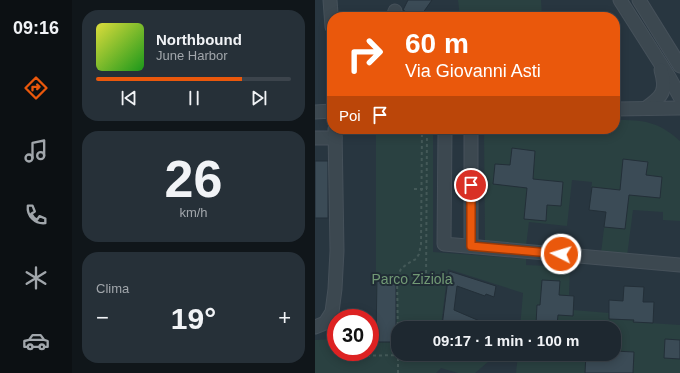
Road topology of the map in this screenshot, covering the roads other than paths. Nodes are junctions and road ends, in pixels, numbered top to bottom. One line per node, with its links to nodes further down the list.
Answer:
1 (330, 0): 4 (street)
2 (620, 0): 5 (street)
3 (639, 0): 6 (street)
4 (331, 12)
5 (659, 62): 7 (street); 9 (street)
6 (680, 66)
7 (680, 97)
8 (620, 108): 9 (street)
9 (646, 108): 10 (street)
10 (680, 108)
11 (327, 111): 12 (street)
12 (315, 112)
13 (335, 134): 16 (street); 19 (street)
14 (445, 134): 17 (street)
15 (471, 134): 17 (street)
16 (315, 138)
17 (471, 246): 18 (street)
18 (680, 265)
19 (315, 327)

